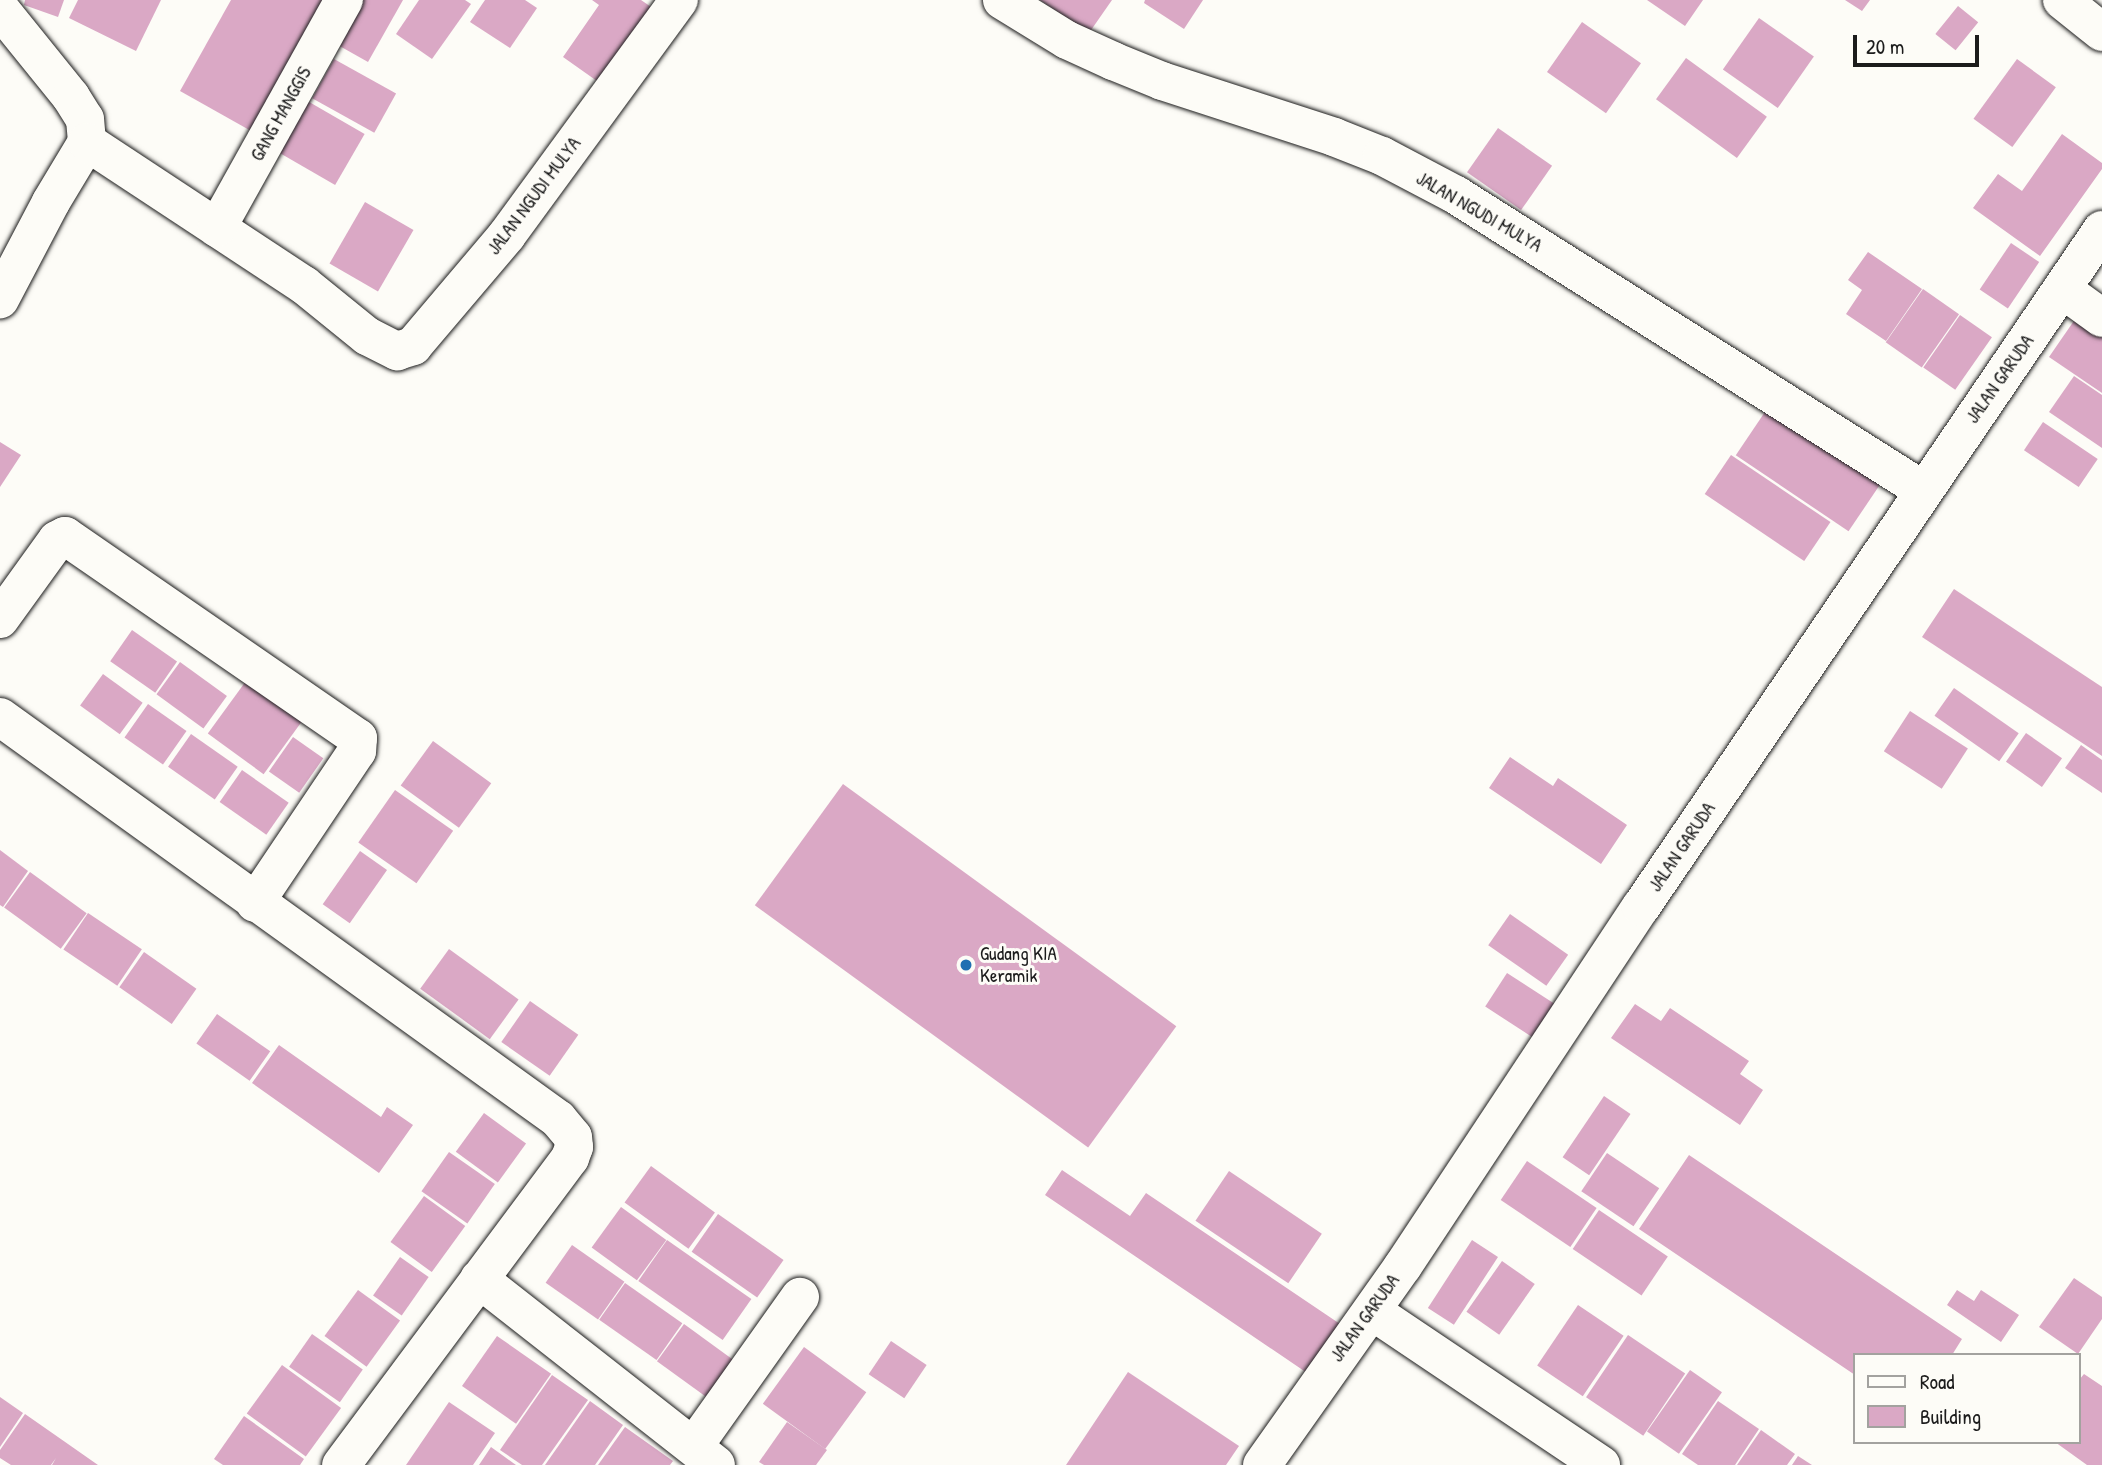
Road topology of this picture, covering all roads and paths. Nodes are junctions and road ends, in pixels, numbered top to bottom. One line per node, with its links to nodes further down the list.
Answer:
1 (344, 0): 8 (street, GANG MANGGIS)
2 (679, 0): 8 (street, JALAN NGUDI MULYA)
3 (1002, 0): 13 (street, JALAN NGUDI MULYA)
4 (2062, 0): 6 (street)
5 (0, 9): 7 (street)
6 (2102, 32)
7 (87, 142): 8 (street, JALAN NGUDI MULYA); 11 (street)
8 (217, 228)
9 (2102, 230): 10 (street, JALAN GARUDA)
10 (2062, 289): 12 (street); 13 (street, JALAN GARUDA)
11 (0, 299)
12 (2102, 318)
13 (1923, 491): 19 (street, JALAN GARUDA)
14 (0, 619): 16 (street)
15 (0, 717): 16 (street)
16 (256, 903): 17 (street)
17 (479, 1279): 20 (street); 21 (street)
18 (800, 1297): 20 (street)
19 (1372, 1311): 22 (street, JALAN GARUDA); 23 (street)
20 (705, 1456)
21 (341, 1465)
22 (1262, 1465)
23 (1601, 1465)

